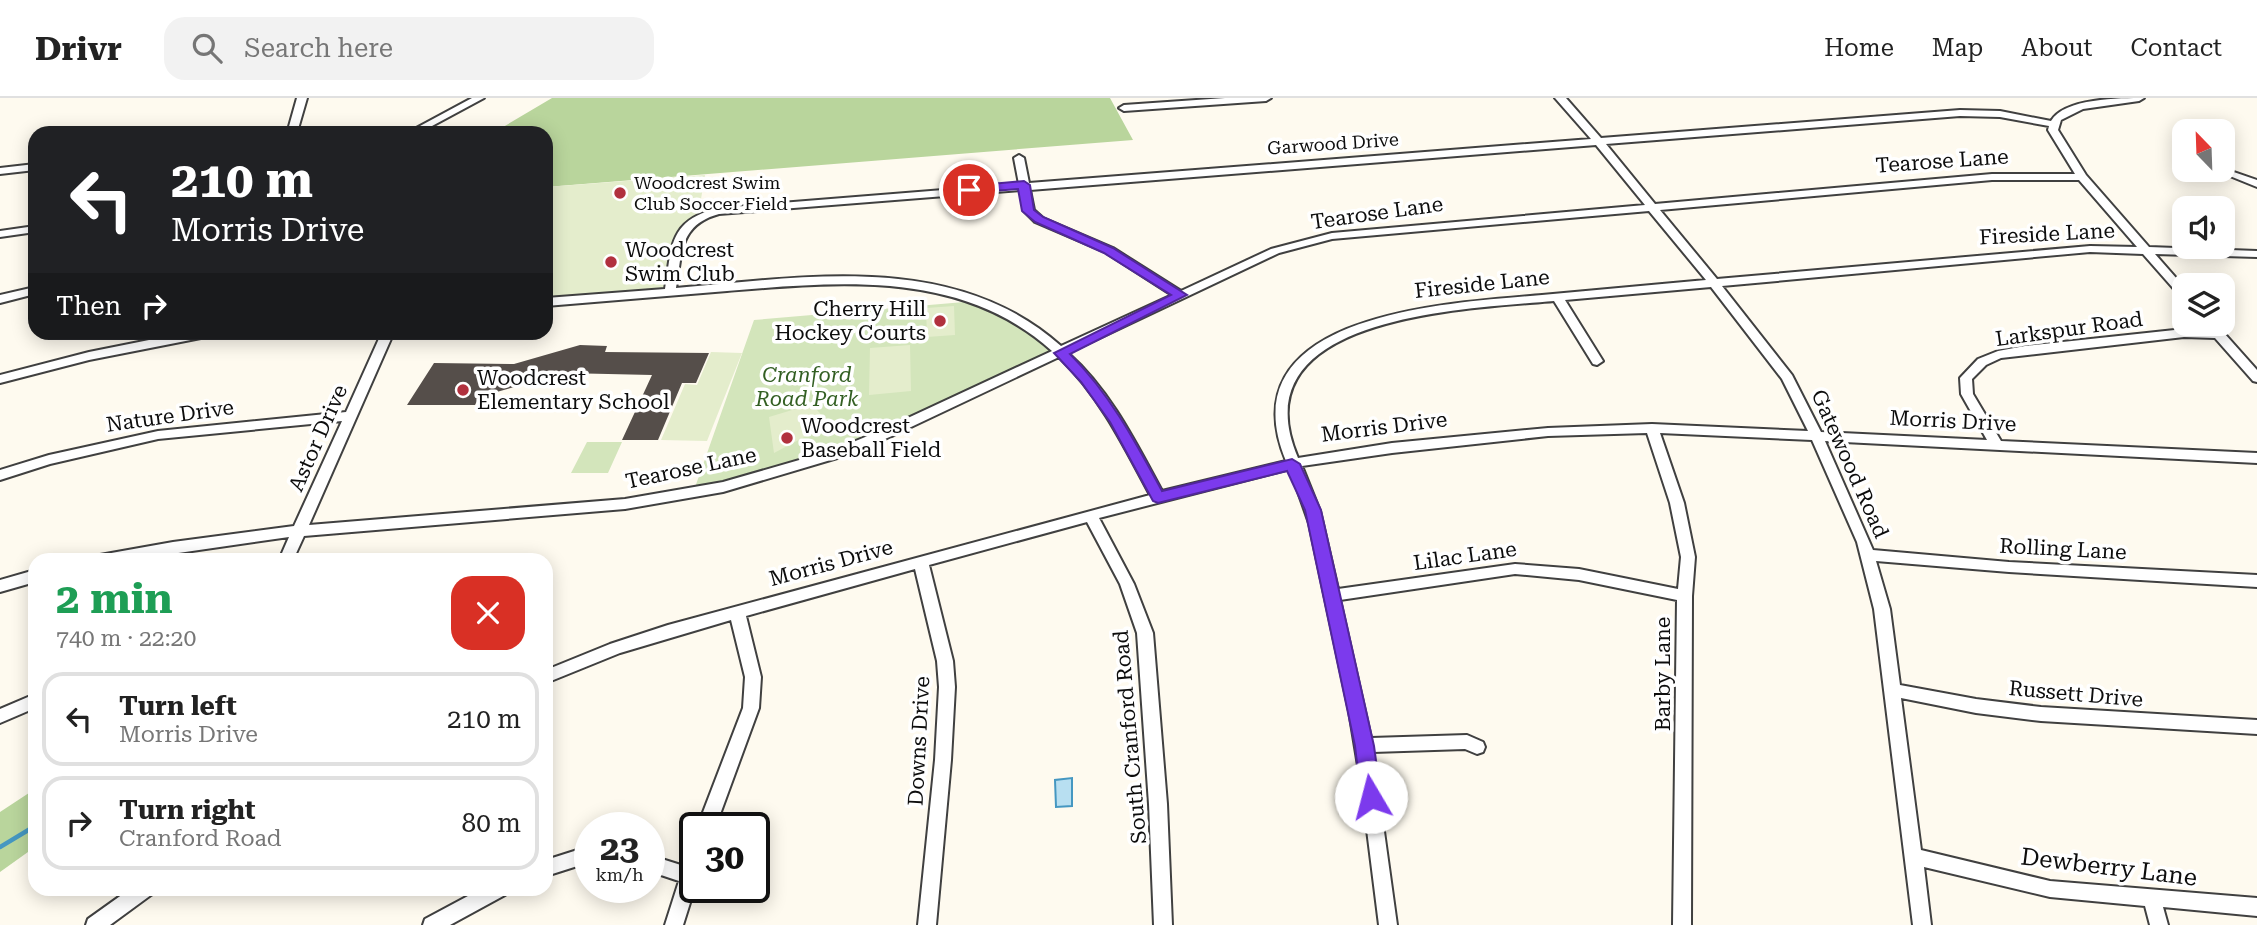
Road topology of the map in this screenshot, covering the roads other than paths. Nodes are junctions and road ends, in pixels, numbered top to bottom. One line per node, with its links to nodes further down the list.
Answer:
1 (302, 98): 9 (street)
2 (479, 98): 10 (street)
3 (1266, 98): 6 (street)
4 (1560, 98): 11 (street, Gatewood Road)
5 (2139, 98): 8 (street)
6 (1160, 102): 7 (street)
7 (1124, 108)
8 (2054, 124): 11 (street, Garwood Drive); 16 (street)
9 (294, 126)
10 (425, 126)
11 (1597, 140): 18 (street, Garwood Drive); 19 (street, Gatewood Road)
12 (1019, 159): 18 (street)
13 (28, 168): 14 (street)
14 (0, 171)
15 (2235, 176): 17 (street)
16 (2082, 177): 19 (street, Tearose Lane); 22 (street)
17 (2257, 184)
18 (1024, 185): 27 (street, Garwood Drive); 28 (street)
19 (1650, 206): 25 (street, Gatewood Road); 28 (street, Tearose Lane)
20 (28, 230): 21 (street)
21 (0, 234)
22 (2146, 251): 23 (street, Fireside Lane); 24 (street); 25 (street, Fireside Lane)
23 (2257, 254)
24 (2172, 280)
25 (1714, 283): 29 (street, Fireside Lane); 42 (street, Gatewood Road)
26 (28, 292): 30 (street)
27 (670, 292): 31 (street); 36 (street)
28 (1180, 295): 36 (street, Tearose Lane)
29 (1557, 298): 37 (street); 45 (street, Fireside Lane)
30 (0, 299)
31 (553, 301)
32 (2172, 334): 43 (street, Larkspur Road)
33 (2221, 336): 38 (street)
34 (157, 340): 39 (street)
35 (384, 340): 40 (street, Astor Drive)
36 (1061, 353): 47 (street); 49 (street, Tearose Lane)
37 (1597, 361)
38 (2257, 378)
39 (0, 379)
40 (350, 416): 46 (street, Nature Drive); 49 (street, Astor Drive)
41 (1652, 428): 42 (street, Morris Drive); 45 (street, Morris Drive); 58 (street, Barby Lane)
42 (1818, 438): 43 (street, Morris Drive); 52 (street, Gatewood Road)
43 (1997, 446): 44 (street, Morris Drive)
44 (2257, 458)
45 (1292, 464): 47 (street, Morris Drive); 57 (street, Fireside Lane)
46 (0, 475)
47 (1158, 497): 48 (street, Morris Drive)
48 (1091, 516): 53 (street, Morris Drive); 80 (street, South Cranford Road)
49 (299, 531): 50 (street, Tearose Lane); 51 (street, Astor Drive)
50 (139, 553)
51 (289, 553)
52 (1867, 555): 55 (street, Rolling Lane); 61 (street, Gatewood Road)
53 (921, 562): 59 (street, Morris Drive); 79 (street, Downs Drive)
54 (28, 578): 56 (street)
55 (2257, 581)
56 (0, 586)
57 (1332, 596): 58 (street, Lilac Lane); 65 (street, Fireside Lane)
58 (1685, 596): 82 (street, Barby Lane)
59 (737, 611): 60 (street, Morris Drive); 67 (street)
60 (553, 674)
61 (1893, 690): 64 (street, Russett Drive); 68 (street, Gatewood Road)
62 (28, 704): 63 (street)
63 (0, 716)
64 (2257, 727)
65 (1364, 746): 66 (street); 81 (street, Fireside Lane)
66 (1477, 747)
67 (712, 812)
68 (1916, 857): 73 (street, Dewberry Lane); 83 (street, Gatewood Road)
69 (574, 859): 70 (street)
70 (553, 865)
71 (135, 896): 76 (street)
72 (486, 896): 77 (street)
73 (2152, 899): 75 (street, Dewberry Lane); 84 (street)
74 (681, 903): 78 (street)
75 (2257, 907)
76 (95, 925)
77 (432, 925)
78 (674, 925)
79 (927, 925)
80 (1163, 925)
81 (1388, 925)
82 (1682, 925)
83 (1922, 925)
84 (2159, 925)

